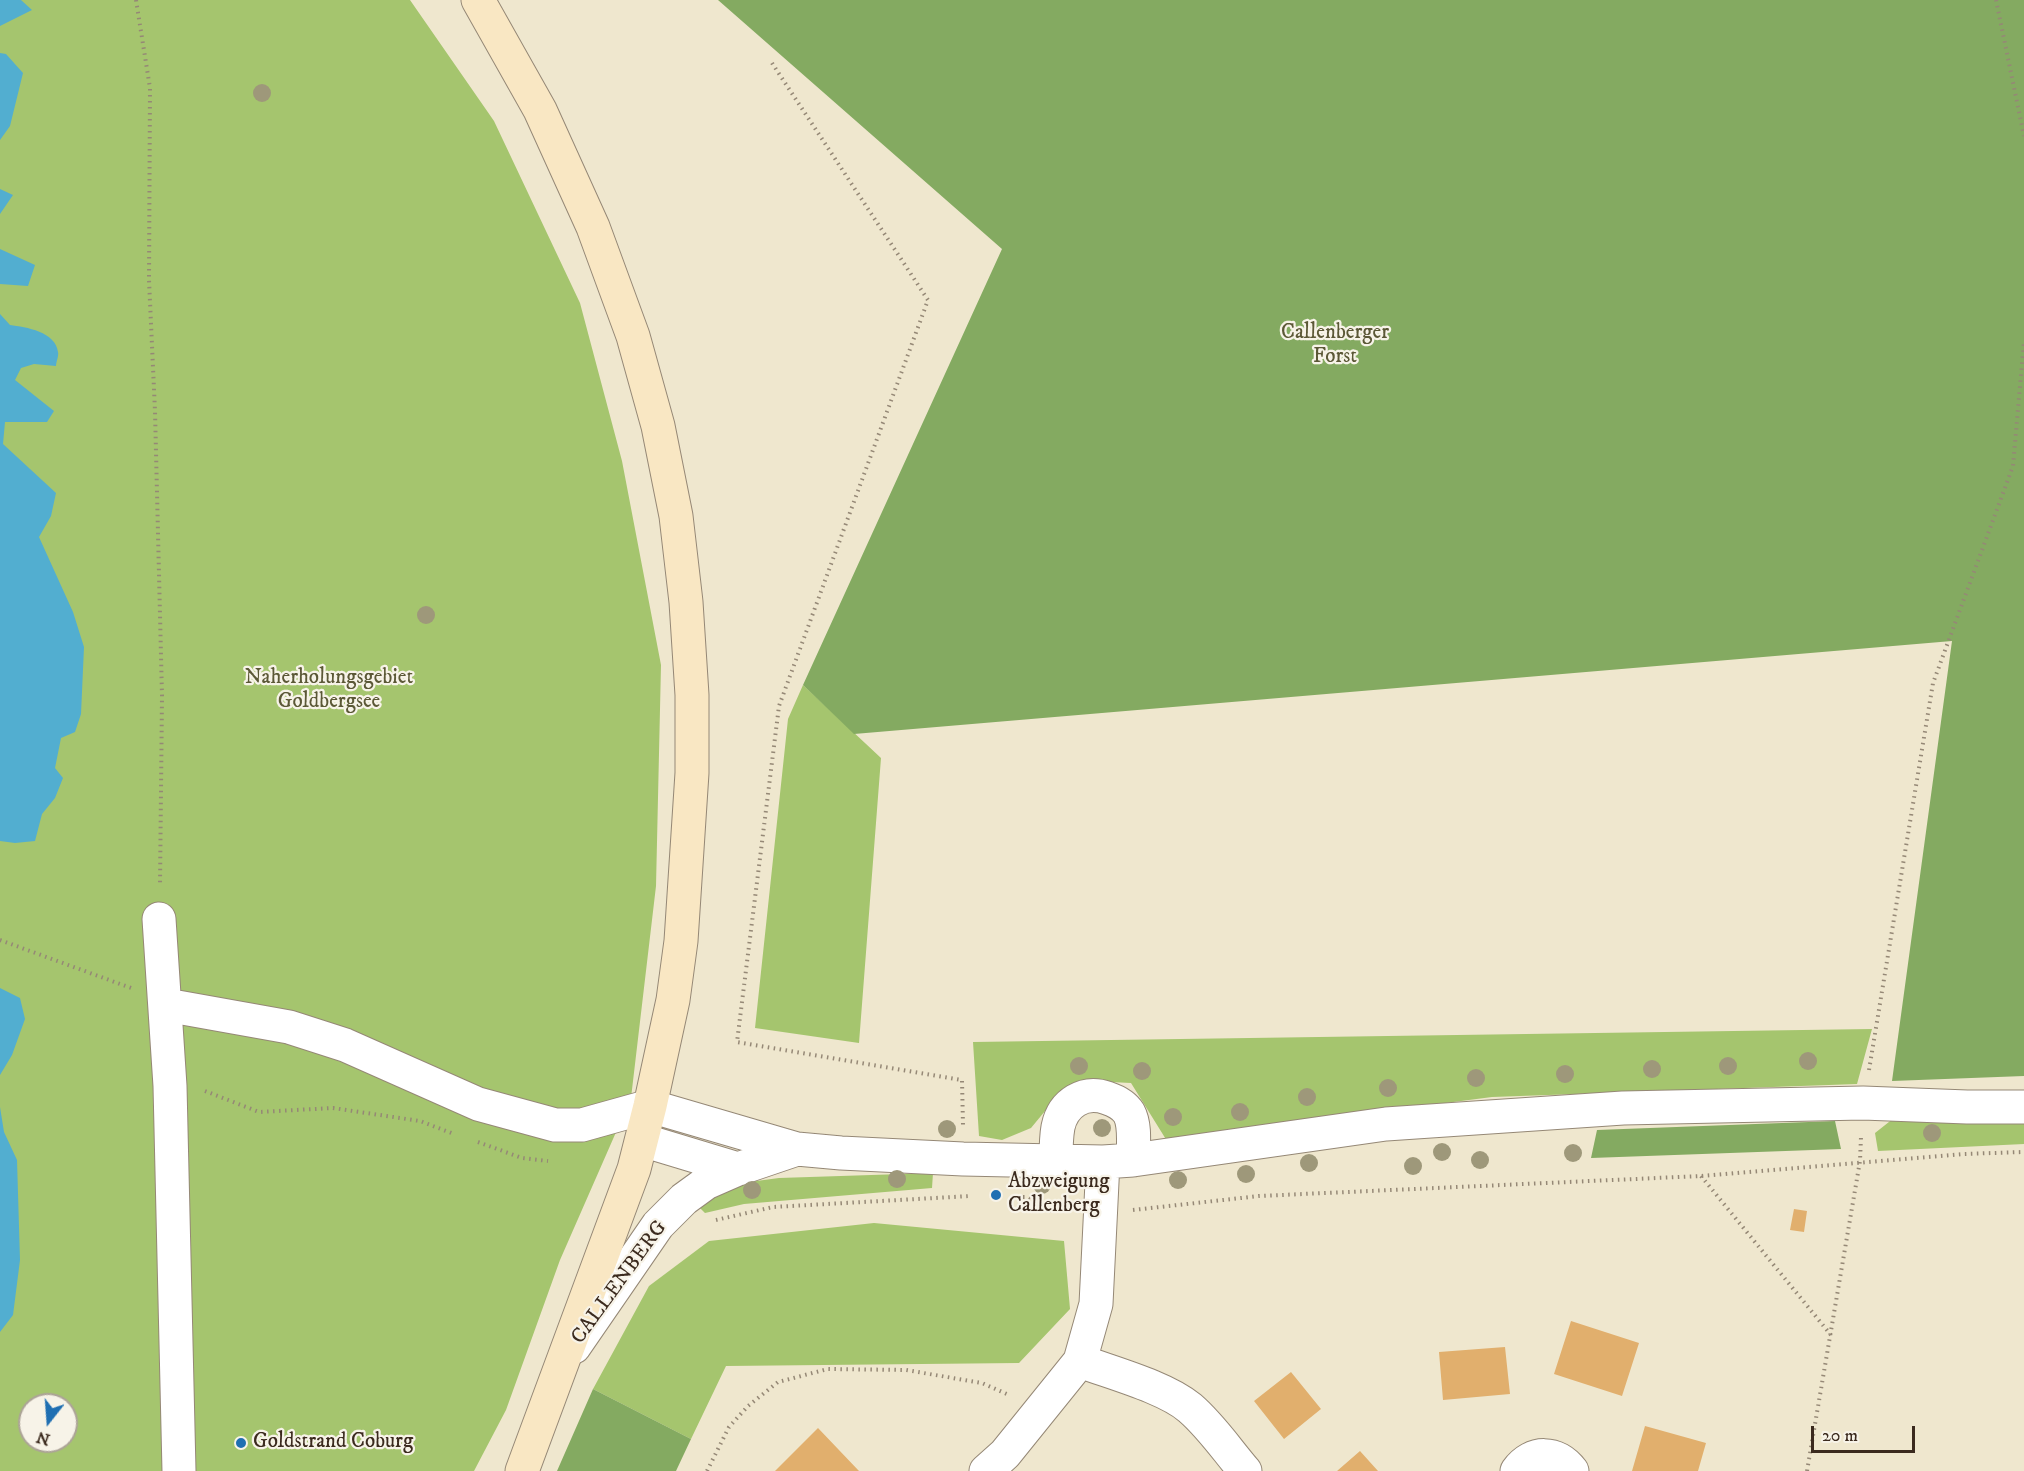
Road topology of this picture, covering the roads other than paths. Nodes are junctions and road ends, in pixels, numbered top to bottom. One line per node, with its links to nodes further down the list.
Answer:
1 (478, 0): 4 (street)
2 (159, 919): 3 (street)
3 (166, 1005): 4 (street); 13 (street)
4 (650, 1106): 6 (street); 7 (street)
5 (2024, 1107): 9 (street)
6 (798, 1149): 8 (street); 10 (street, CALLENBERG)
7 (638, 1154): 10 (street); 11 (street)
8 (1056, 1160): 9 (street); 9 (street)
9 (1118, 1161): 12 (street)
10 (738, 1169): 11 (street, CALLENBERG)
11 (564, 1361): 14 (street)
12 (1080, 1361): 15 (street); 16 (street)
13 (179, 1471)
14 (522, 1471)
15 (986, 1471)
16 (1245, 1471)
17 (1517, 1471): 18 (street)
18 (1572, 1471)

